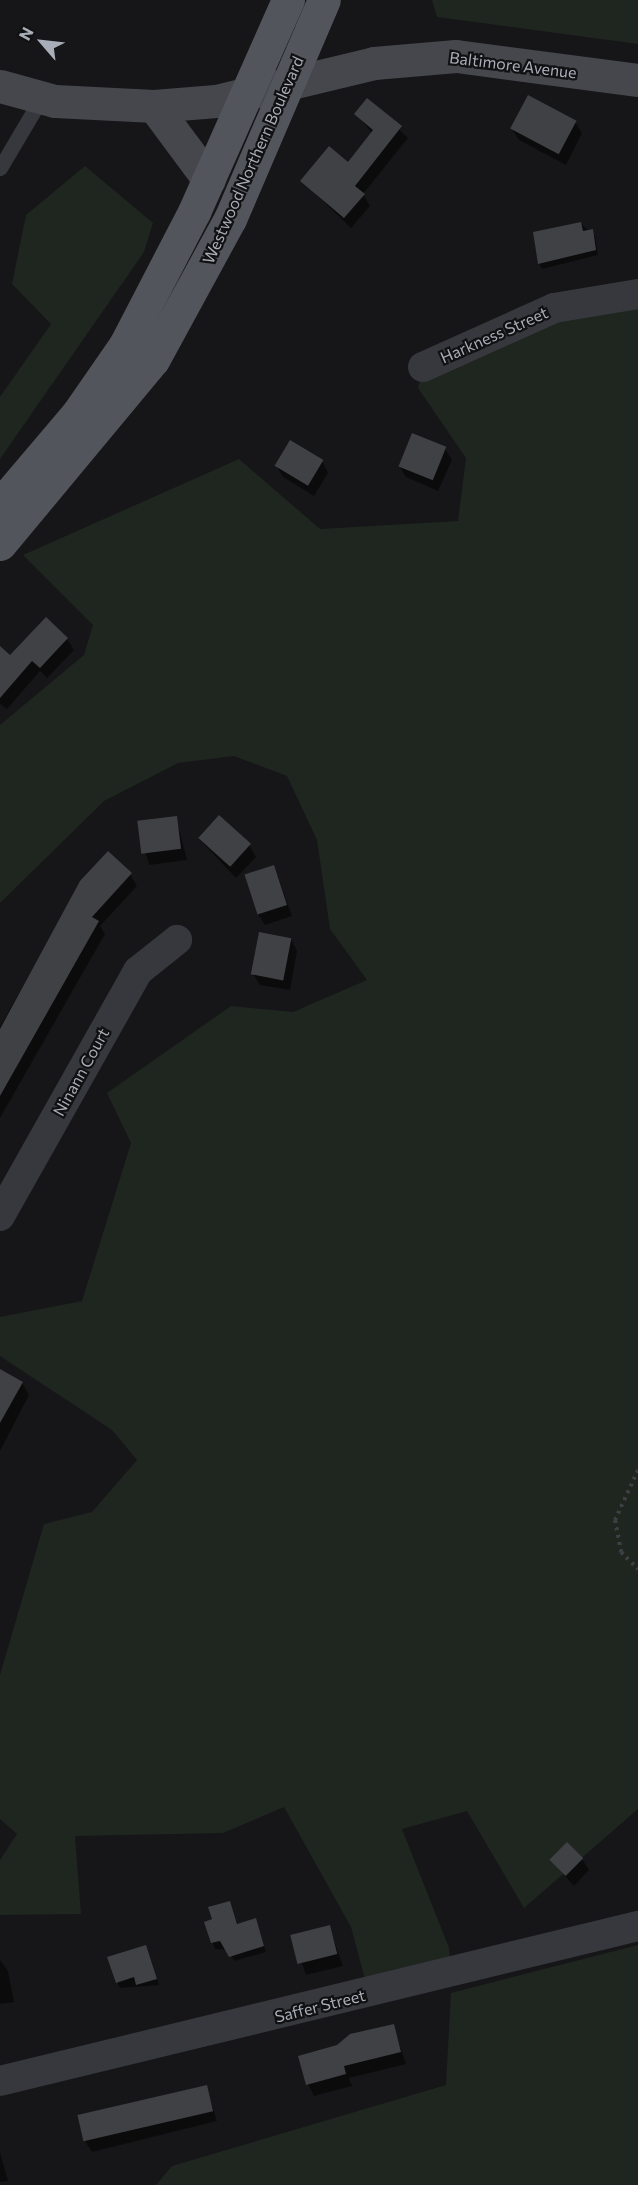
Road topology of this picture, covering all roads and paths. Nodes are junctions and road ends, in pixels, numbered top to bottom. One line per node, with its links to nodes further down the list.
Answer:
1 (288, 0): 6 (main road, Westwood Northern Boulevard)
2 (324, 0): 4 (main road, Westwood Northern Boulevard)
3 (638, 81): 4 (street, Baltimore Avenue)
4 (289, 83): 6 (street, Baltimore Avenue); 14 (main road, Westwood Northern Boulevard)
5 (0, 86): 7 (street, Baltimore Avenue)
6 (246, 94): 8 (street, Baltimore Avenue); 10 (main road, Westwood Northern Boulevard)
7 (42, 97): 8 (street, Baltimore Avenue); 9 (lane)
8 (154, 106): 10 (street)
9 (0, 168)
10 (209, 180): 13 (main road, Westwood Northern Boulevard)
11 (638, 294): 12 (street, Harkness Street)
12 (423, 367)
13 (0, 505)
14 (0, 544)
15 (177, 940): 16 (street, Ninann Court)
16 (0, 1216)
17 (638, 1470): 18 (path)
18 (638, 1569)
19 (638, 1926): 20 (street, Saffer Street)
20 (0, 2082)

